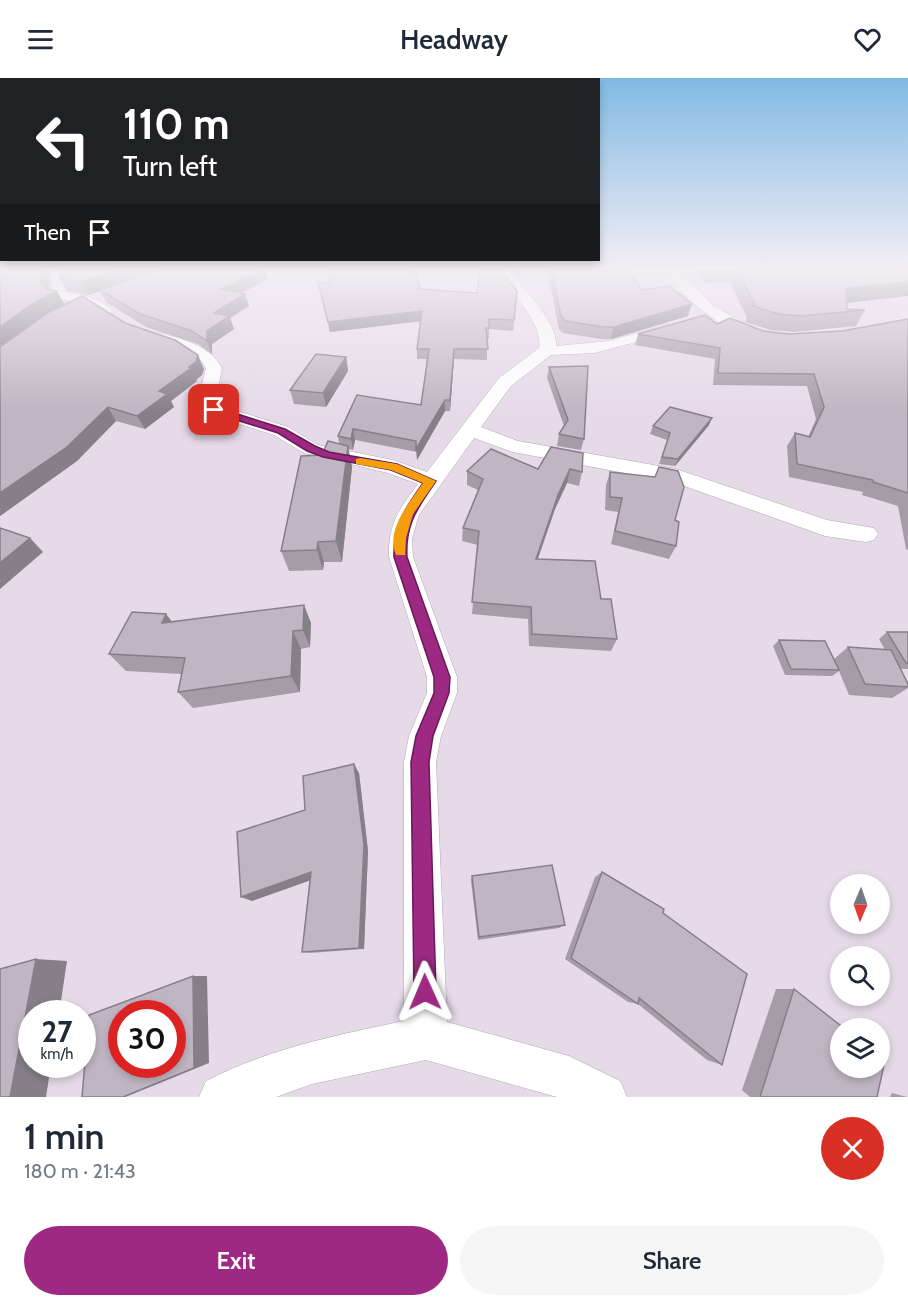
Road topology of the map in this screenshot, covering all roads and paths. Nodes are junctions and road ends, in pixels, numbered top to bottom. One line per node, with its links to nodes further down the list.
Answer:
1 (538, 318): 6 (street)
2 (707, 318): 6 (street)
3 (720, 318): 5 (street)
4 (140, 332): 8 (street)
5 (769, 338)
6 (547, 350): 7 (street)
7 (470, 429): 8 (street); 9 (street)
8 (430, 481): 10 (street)
9 (866, 534)
10 (426, 1038): 11 (street); 12 (street)
11 (579, 1090)
12 (222, 1097)

